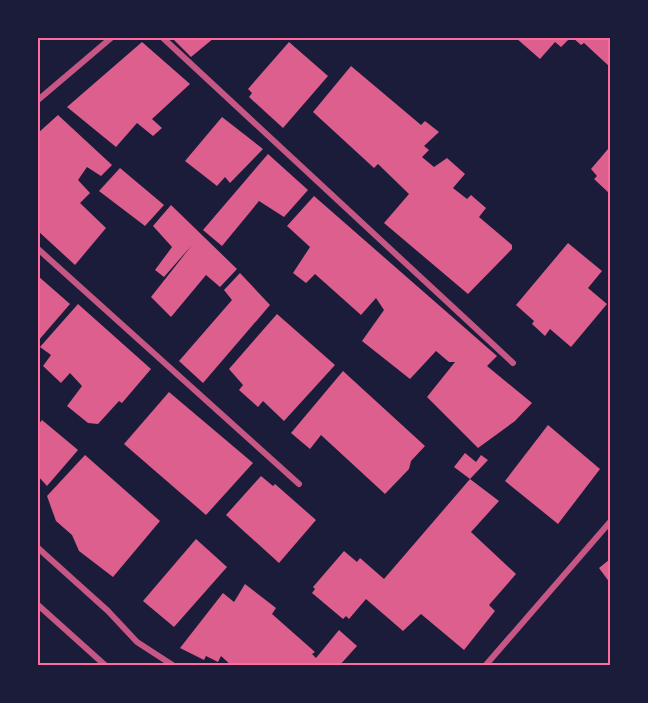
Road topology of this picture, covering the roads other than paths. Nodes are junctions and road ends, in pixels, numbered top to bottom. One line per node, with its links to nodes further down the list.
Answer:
1 (111, 38): 3 (street)
2 (163, 38): 5 (street)
3 (38, 100)
4 (38, 249): 6 (street)
5 (513, 363)
6 (299, 484)
7 (610, 522): 12 (street)
8 (38, 548): 11 (street)
9 (38, 605): 10 (street)
10 (106, 666)
11 (174, 666)
12 (485, 666)

